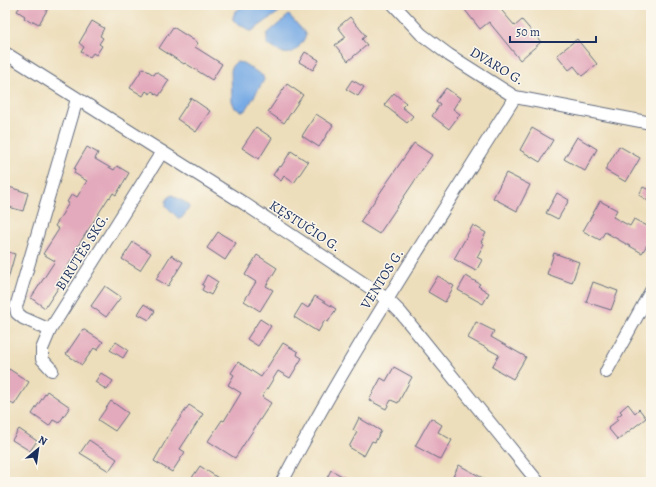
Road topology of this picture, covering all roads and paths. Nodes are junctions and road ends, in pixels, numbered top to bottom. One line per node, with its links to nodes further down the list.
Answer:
1 (394, 5): 3 (street, DVARO G.)
2 (5, 53): 4 (street, KĘSTUČIO G.)
3 (515, 97): 5 (street, DVARO G.); 8 (street, VENTOS G.)
4 (78, 99): 6 (street, KĘSTUČIO G.); 9 (street)
5 (651, 123)
6 (162, 152): 8 (street, KĘSTUČIO G.); 9 (street, BIRUTĖS SKG.)
7 (651, 291): 11 (street)
8 (387, 299): 12 (street, VENTOS G.); 13 (street, KĘSTUČIO G.)
9 (50, 330): 10 (street, BIRUTĖS SKG.)
10 (52, 370)
11 (606, 372)
12 (282, 482)
13 (538, 482)

